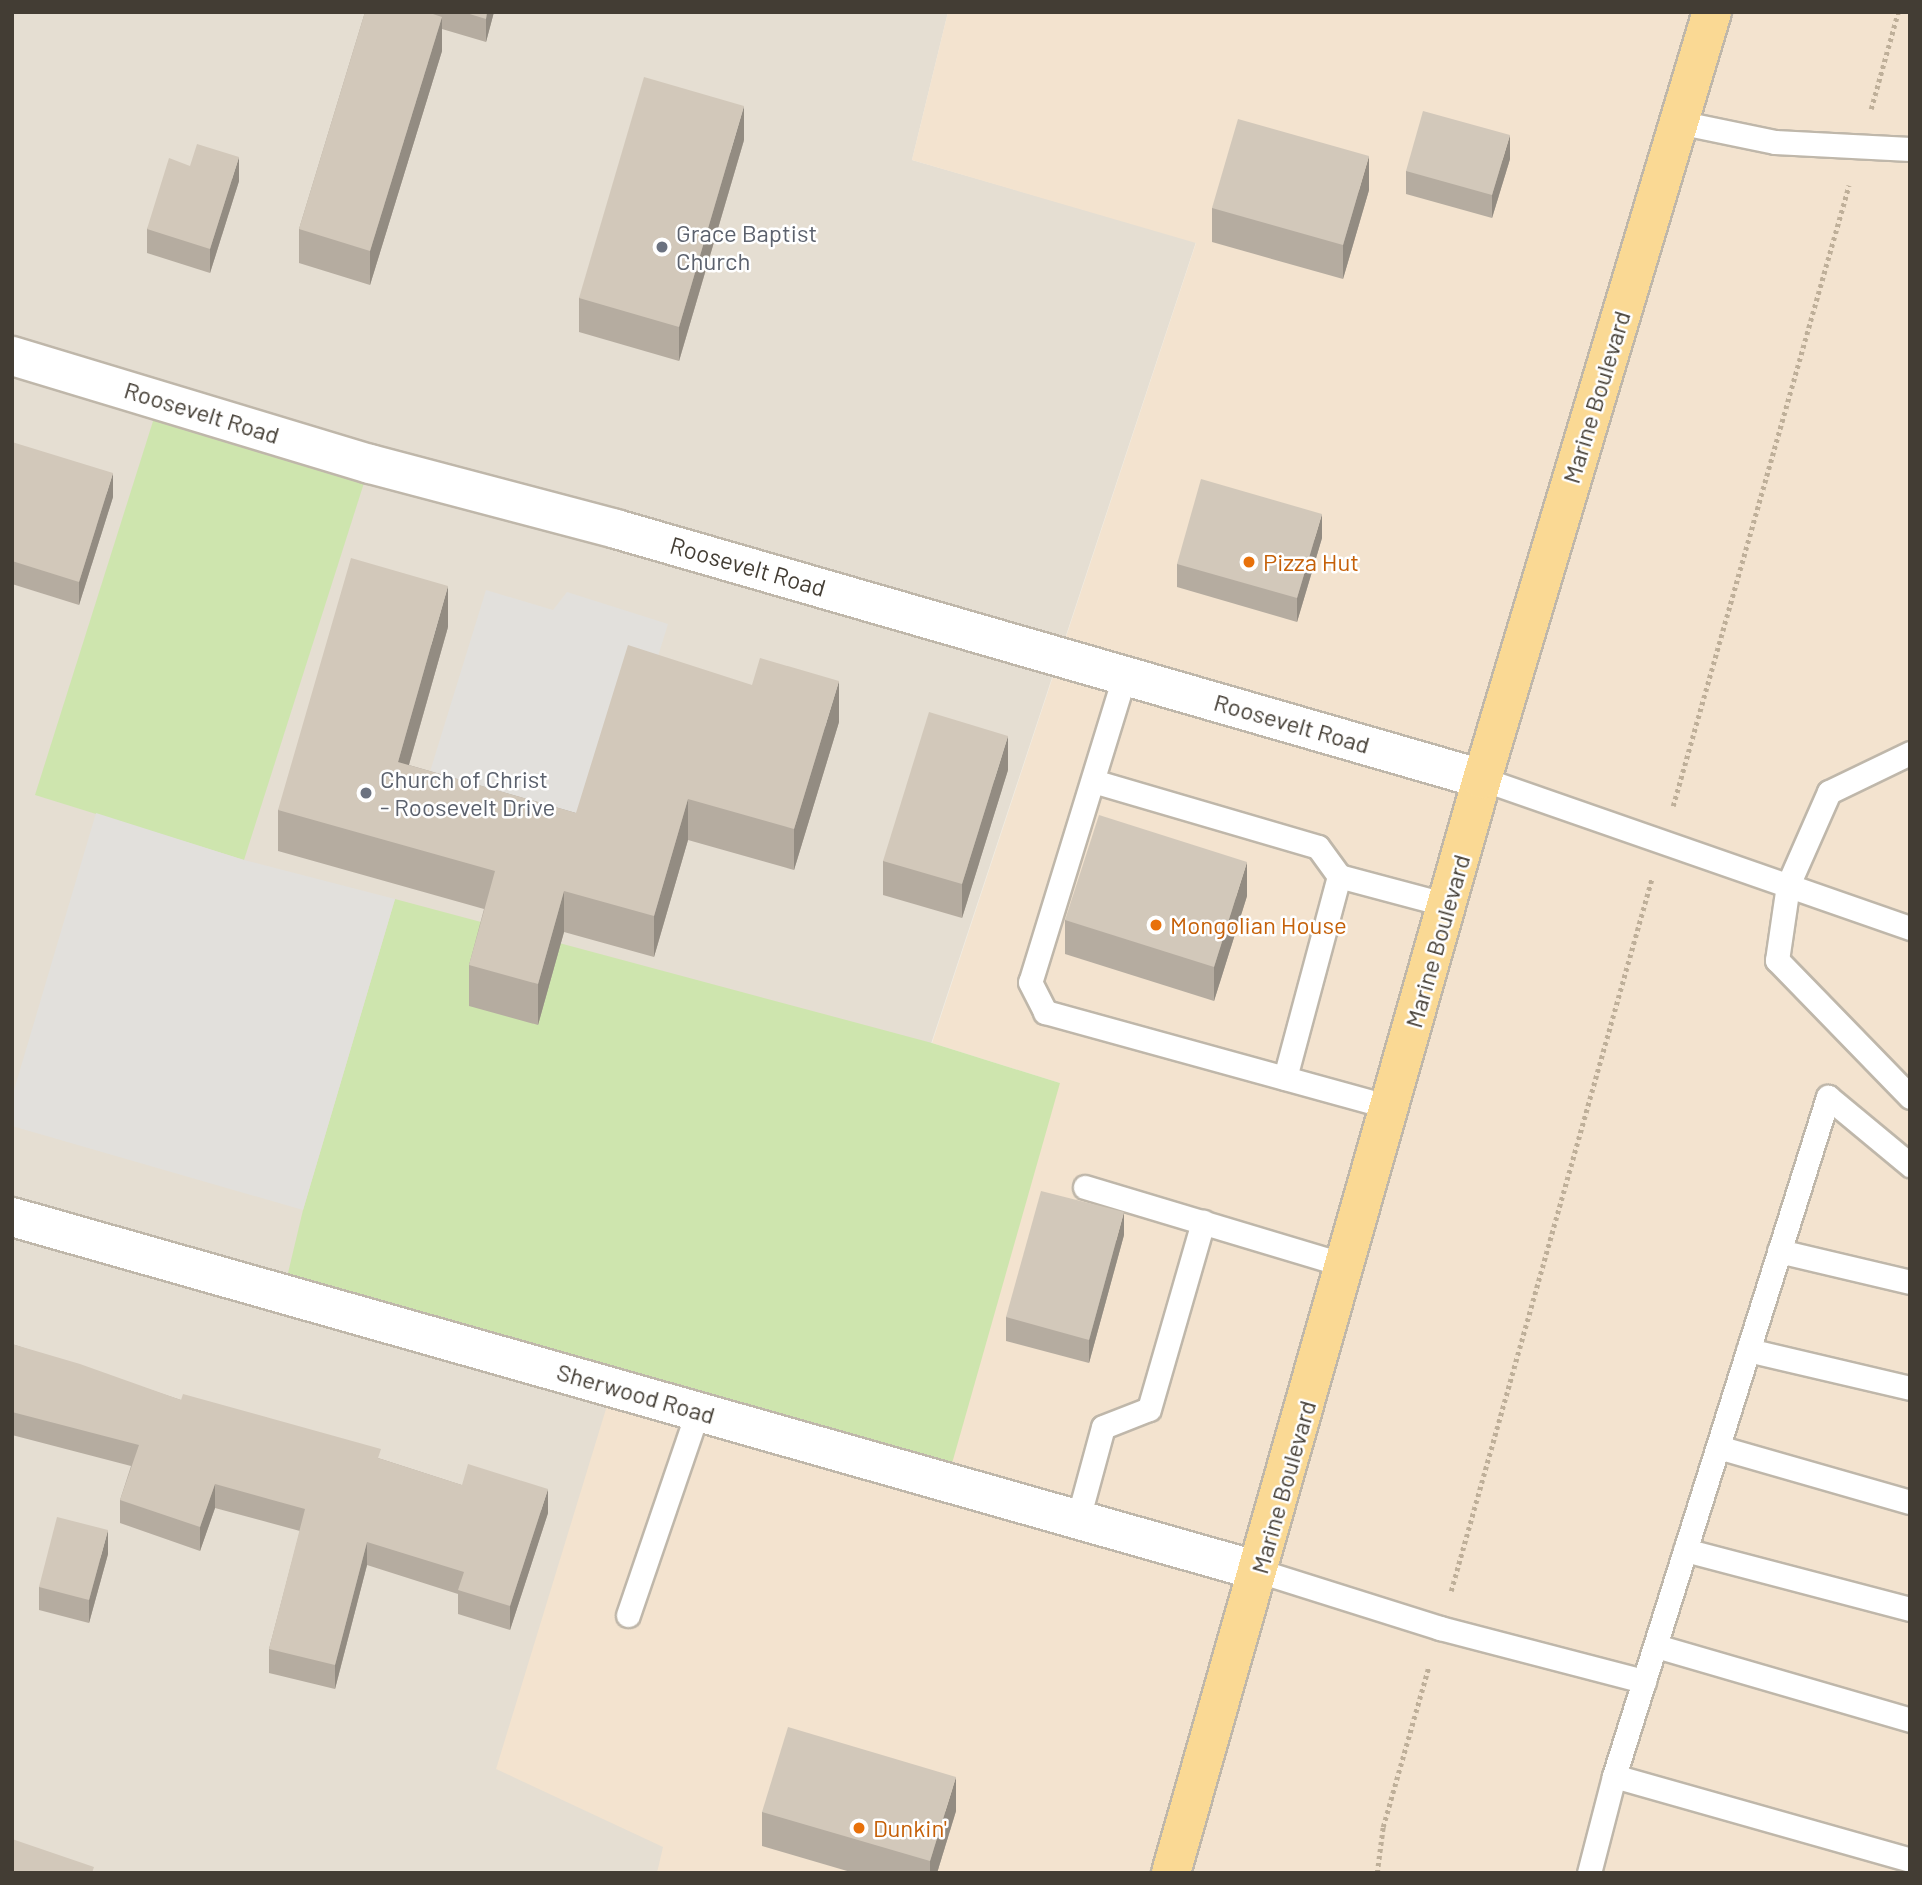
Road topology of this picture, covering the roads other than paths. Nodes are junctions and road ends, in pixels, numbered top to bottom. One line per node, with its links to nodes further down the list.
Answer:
1 (1712, 12): 2 (main road, Marine Boulevard)
2 (1678, 122): 3 (lane); 7 (main road, Marine Boulevard)
3 (1910, 149)
4 (12, 356): 5 (street, Roosevelt Road)
5 (1125, 674): 7 (street, Roosevelt Road); 8 (lane)
6 (1910, 753): 10 (lane)
7 (1482, 779): 10 (lane); 11 (main road, Marine Boulevard)
8 (1093, 781): 9 (lane); 13 (lane)
9 (1339, 876): 11 (lane); 13 (lane)
10 (1788, 885): 12 (lane); 14 (lane)
11 (1447, 905): 15 (main road, Marine Boulevard)
12 (1910, 928)
13 (1285, 1078): 15 (lane)
14 (1910, 1097)
15 (1390, 1107): 21 (main road, Marine Boulevard)
16 (1910, 1165): 20 (lane)
17 (1085, 1187): 19 (lane)
18 (12, 1217): 25 (street, Sherwood Road)
19 (1203, 1222): 21 (lane); 28 (lane)
20 (1779, 1251): 22 (lane); 23 (lane)
21 (1345, 1265): 30 (main road, Marine Boulevard)
22 (1910, 1282)
23 (1748, 1350): 24 (lane); 26 (lane)
24 (1910, 1388)
25 (698, 1410): 28 (street, Sherwood Road); 32 (lane)
26 (1718, 1447): 27 (lane); 29 (lane)
27 (1910, 1502)
28 (1078, 1519): 30 (street, Sherwood Road)
29 (1685, 1550): 31 (lane); 33 (lane)
30 (1259, 1571): 34 (lane); 38 (main road, Marine Boulevard)
31 (1910, 1609)
32 (628, 1615)
33 (1656, 1646): 34 (lane); 35 (lane)
34 (1644, 1681): 36 (lane)
35 (1910, 1720)
36 (1614, 1776): 37 (lane); 39 (lane)
37 (1910, 1860)
38 (1171, 1873)
39 (1589, 1873)

